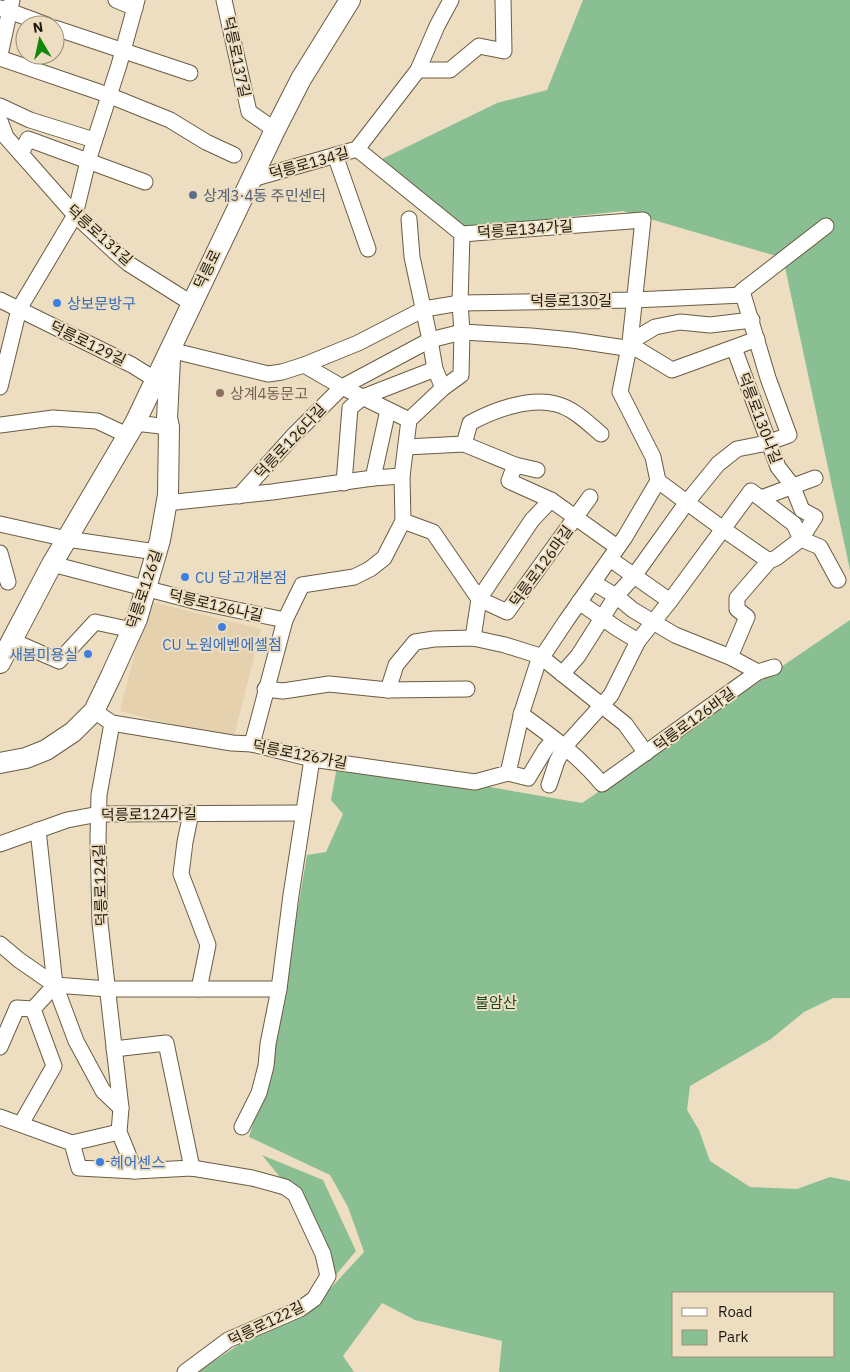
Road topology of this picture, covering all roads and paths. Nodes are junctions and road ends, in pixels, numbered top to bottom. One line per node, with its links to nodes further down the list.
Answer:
1 (116, 0): 6 (street)
2 (224, 0): 17 (street, 덕릉로137길)
3 (350, 0): 17 (main road, 덕릉로)
4 (451, 0): 12 (street, 덕릉로134길)
5 (503, 0): 12 (street)
6 (136, 4): 10 (street)
7 (7, 6): 8 (street); 11 (street)
8 (25, 15)
9 (65, 31): 10 (street)
10 (123, 50): 13 (street); 14 (street)
11 (0, 56): 14 (street)
12 (418, 70): 19 (street, 덕릉로134길)
13 (190, 73)
14 (108, 95): 18 (street); 21 (street)
15 (0, 106): 18 (street)
16 (0, 121): 20 (street, 덕릉로131길)
17 (275, 130): 24 (main road, 덕릉로)
18 (94, 140): 23 (street)
19 (358, 149): 22 (street, 덕릉로134길); 29 (street, 덕릉로134가길)
20 (21, 154): 23 (street); 26 (street, 덕릉로131길)
21 (234, 155)
22 (335, 155): 24 (street, 덕릉로134길); 30 (street)
23 (88, 161): 25 (street); 26 (street)
24 (252, 179): 35 (main road, 덕릉로)
25 (145, 182)
26 (75, 215): 35 (street, 덕릉로131길); 36 (street)
27 (409, 219): 37 (street)
28 (826, 226): 31 (street)
29 (462, 234): 33 (street, 덕릉로134가길); 34 (street)
30 (368, 249)
31 (743, 295): 33 (street); 38 (street, 덕릉로130나길)
32 (0, 300): 36 (street, 덕릉로129길)
33 (634, 300): 34 (street, 덕릉로130길); 42 (street, 덕릉로130길)
34 (460, 302): 37 (street, 덕릉로130길); 39 (street)
35 (191, 303): 44 (main road, 덕릉로)
36 (19, 309): 47 (street, 덕릉로129길); 48 (street)
37 (424, 309): 41 (street); 45 (street, 덕릉로130길)
38 (752, 320): 40 (street, 덕릉로130나길); 42 (street)
39 (462, 332): 41 (street, 덕릉로126다길); 42 (street); 50 (street)
40 (757, 339): 43 (street); 58 (street, 덕릉로130나길)
41 (430, 340): 46 (street); 49 (street, 덕릉로126다길)
42 (629, 345): 43 (street); 66 (street, 덕릉로130길)
43 (734, 348): 58 (street, 덕릉로130나길)
44 (170, 350): 45 (street, 덕릉로130길); 47 (main road, 덕릉로); 55 (main road, 덕릉로126길)
45 (304, 365): 49 (street)
46 (435, 369): 50 (street); 51 (street)
47 (156, 380): 56 (main road, 덕릉로)
48 (0, 387)
49 (342, 387): 51 (street); 69 (street, 덕릉로126다길)
50 (443, 388): 53 (street)
51 (363, 397): 52 (street); 67 (street, 덕릉로126다길)
52 (388, 410): 53 (street); 64 (street)
53 (409, 420): 60 (street)
54 (0, 425): 56 (street)
55 (169, 427): 56 (street); 74 (main road, 덕릉로126길)
56 (131, 429): 80 (main road, 덕릉로)
57 (601, 434): 59 (street)
58 (770, 442): 68 (street, 덕릉로130나길); 73 (street)
59 (464, 444): 60 (street); 61 (street)
60 (406, 447): 63 (street)
61 (515, 465): 62 (street); 72 (street, 덕릉로126마길)
62 (537, 470)
63 (402, 476): 64 (street, 덕릉로126다길); 76 (street)
64 (373, 478): 67 (street, 덕릉로126다길)
65 (815, 478): 68 (street)
66 (658, 481): 73 (street); 83 (street)
67 (344, 483): 69 (street, 덕릉로126다길)
68 (792, 485): 71 (street); 79 (street, 덕릉로130나길)
69 (239, 496): 74 (street, 덕릉로126다길)
70 (590, 497): 75 (street, 덕릉로126마길)
71 (761, 498): 78 (street); 79 (street)
72 (551, 500): 75 (street, 덕릉로126마길); 92 (street)
73 (687, 502): 78 (street); 86 (street)
74 (166, 503): 81 (main road, 덕릉로126길)
75 (576, 517): 83 (street, 덕릉로126마길); 92 (street, 덕릉로126마길)
76 (403, 521): 92 (street); 96 (street)
77 (0, 524): 80 (street)
78 (723, 529): 84 (street); 93 (street)
79 (801, 538): 84 (street); 87 (street)
80 (67, 539): 81 (street); 85 (main road, 덕릉로)
81 (156, 552): 90 (main road, 덕릉로126길)
82 (0, 553): 88 (street)
83 (613, 553): 86 (street, 덕릉로126마길); 89 (street)
84 (769, 561): 103 (street)
85 (52, 564): 90 (street); 100 (main road, 덕릉로)
86 (634, 576): 91 (street); 93 (street, 덕릉로126마길)
87 (838, 580)
88 (8, 582)
89 (594, 583): 91 (street); 94 (street)
90 (147, 588): 96 (street, 덕릉로126나길); 98 (main road, 덕릉로126길)
91 (616, 596): 95 (street); 97 (street)
92 (479, 599): 99 (street)
93 (670, 601): 97 (street)
94 (579, 602): 95 (street); 102 (street)
95 (602, 618): 101 (street); 107 (street)
96 (285, 620): 108 (street)
97 (653, 622): 101 (street); 103 (street)
98 (132, 630): 100 (street); 112 (main road, 덕릉로126길)
99 (474, 638): 102 (street); 110 (street)
100 (11, 640): 104 (main road, 덕릉로)
101 (638, 641): 111 (street)
102 (540, 656): 107 (street, 덕릉로126바길); 113 (street)
103 (730, 657): 106 (street)
104 (0, 663)
105 (774, 667): 106 (street, 덕릉로126바길)
106 (758, 672): 117 (street, 덕릉로126바길)
107 (562, 674): 111 (street, 덕릉로126바길)
108 (265, 689): 110 (street); 116 (street)
109 (468, 689): 110 (street)
110 (388, 690)
111 (602, 704): 115 (street, 덕릉로126가길); 117 (street, 덕릉로126바길)
112 (94, 711): 114 (street, 덕릉로126가길); 119 (main road, 덕릉로126길)
113 (521, 714): 115 (street); 120 (street)
114 (112, 723): 116 (street, 덕릉로126가길); 124 (street, 덕릉로124길)
115 (559, 742): 117 (street); 120 (street, 덕릉로126가길); 121 (street, 덕릉로126가길)
116 (252, 744): 118 (street, 덕릉로126가길)
117 (646, 754)
118 (312, 759): 120 (street, 덕릉로126가길); 123 (street)
119 (0, 763)
120 (508, 773)
121 (549, 785)
122 (191, 813): 123 (street, 덕릉로124가길); 124 (street, 덕릉로124가길); 130 (street)
123 (303, 813): 131 (street)
124 (99, 814): 125 (street, 덕릉로124가길); 129 (street, 덕릉로124길)
125 (38, 830): 126 (street, 덕릉로124가길); 128 (street)
126 (0, 844)
127 (0, 944): 128 (street)
128 (55, 985): 129 (street); 132 (street); 135 (street)
129 (108, 989): 130 (street); 134 (street, 덕릉로124길)
130 (199, 989): 131 (street)
131 (279, 989): 138 (street)
132 (33, 1009): 133 (street); 137 (street)
133 (0, 1047)
134 (114, 1049): 135 (street, 덕릉로124길); 141 (street)
135 (120, 1108): 139 (street, 덕릉로124길)
136 (0, 1117): 137 (street)
137 (21, 1124): 140 (street)
138 (242, 1128)
139 (119, 1132): 140 (street); 142 (street)
140 (72, 1143): 142 (street, 덕릉로122길)
141 (192, 1168): 142 (street, 덕릉로122길); 143 (street, 덕릉로122길)
142 (135, 1171)
143 (185, 1372)

